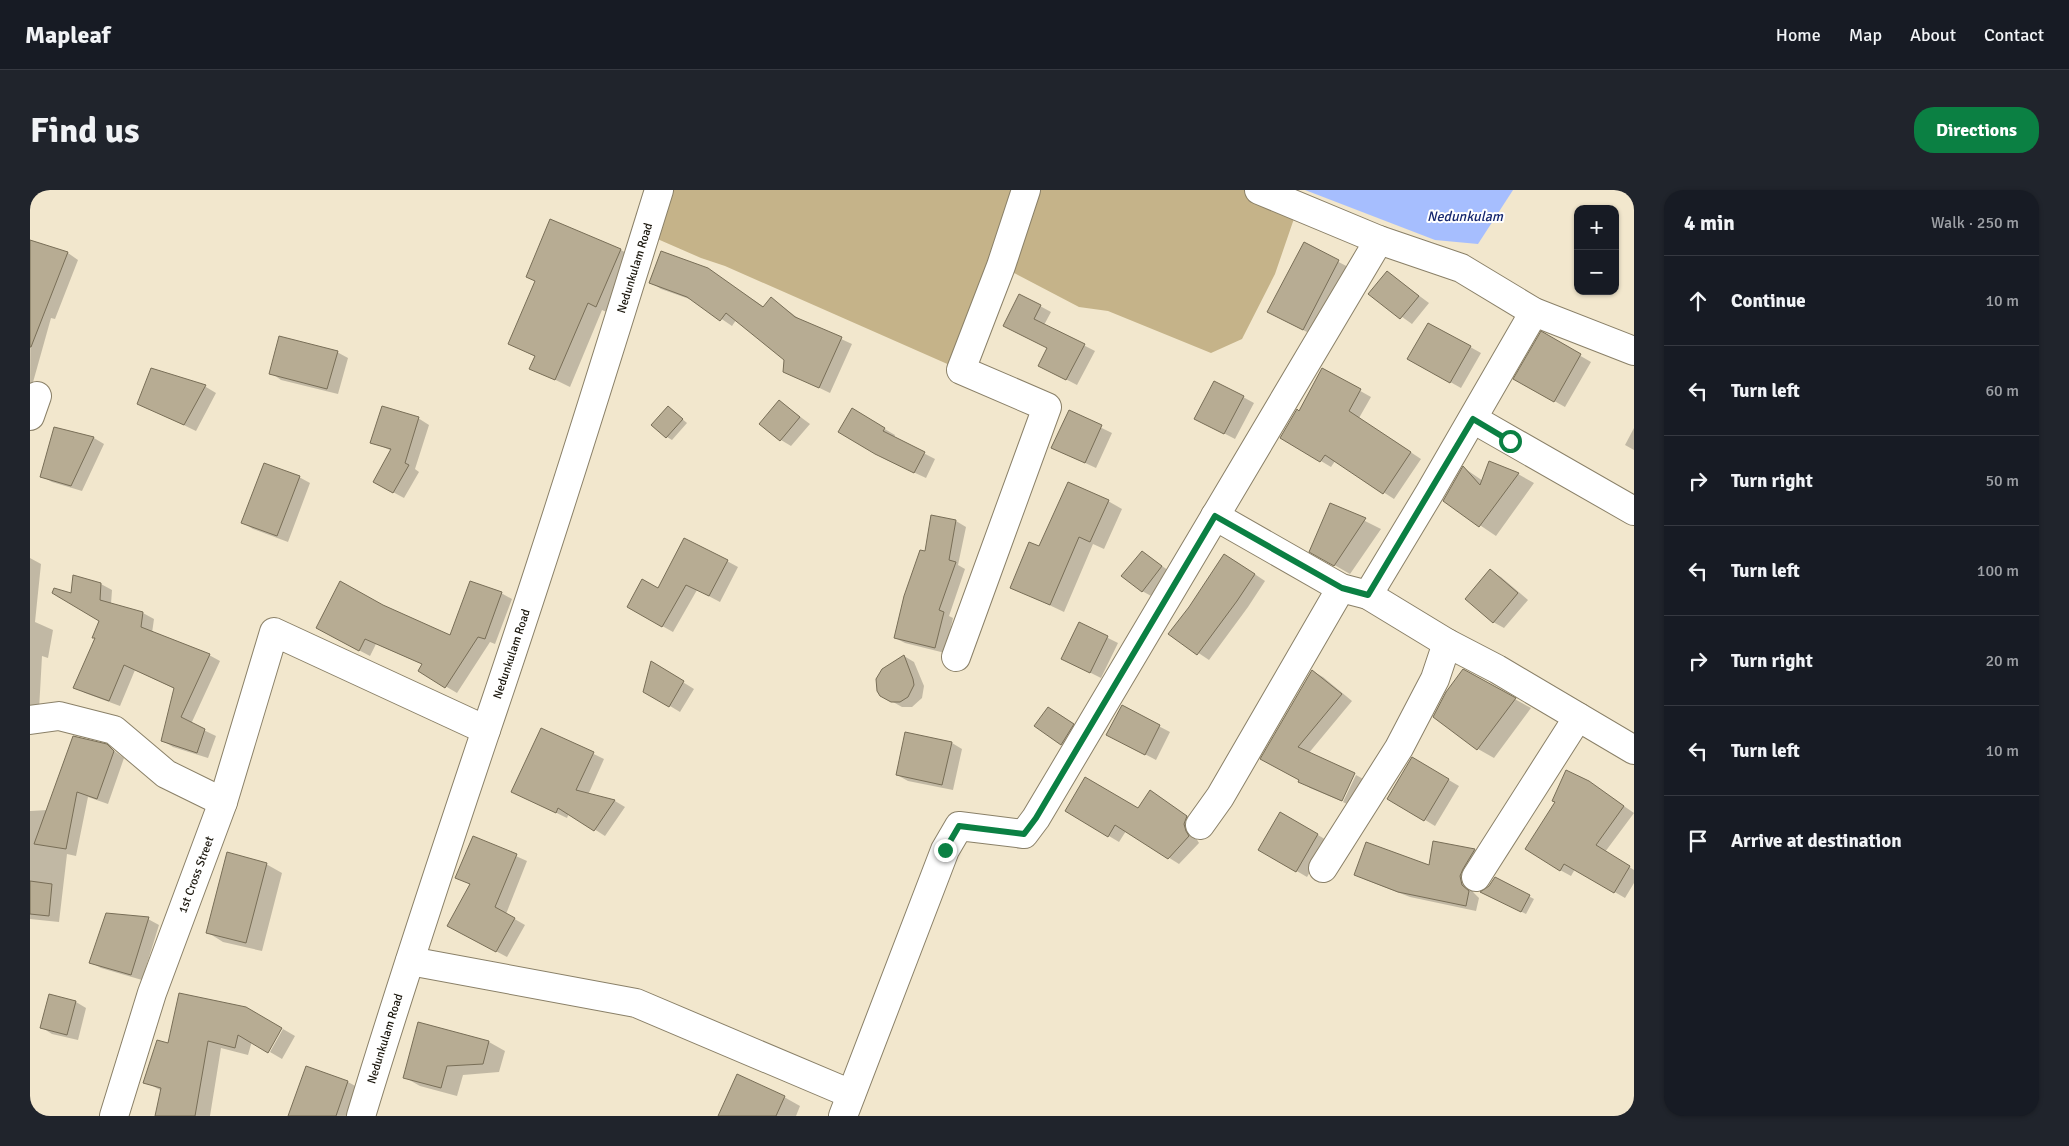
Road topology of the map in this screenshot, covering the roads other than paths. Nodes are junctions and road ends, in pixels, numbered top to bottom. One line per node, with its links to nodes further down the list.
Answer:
1 (660, 190): 16 (street, Nedunkulam Road)
2 (1026, 190): 13 (street)
3 (1259, 190): 4 (street)
4 (1379, 240): 5 (street); 9 (street)
5 (1534, 312): 6 (street); 7 (street)
6 (1634, 351)
7 (1473, 419): 8 (street); 11 (street)
8 (1634, 511)
9 (1215, 516): 10 (street); 23 (street)
10 (1342, 588): 11 (street); 19 (street)
11 (1368, 595): 12 (street)
12 (1447, 644): 14 (street); 20 (street)
13 (956, 657)
14 (1578, 716): 17 (street); 21 (street)
15 (30, 720): 18 (street)
16 (486, 730): 18 (street, 1st Cross Street); 22 (street, Nedunkulam Road)
17 (1634, 750)
18 (223, 802): 24 (street, 1st Cross Street)
19 (1200, 825)
20 (1323, 868)
21 (1476, 877)
22 (410, 961): 23 (street); 25 (street, Nedunkulam Road)
23 (847, 1105)
24 (114, 1116)
25 (360, 1116)

